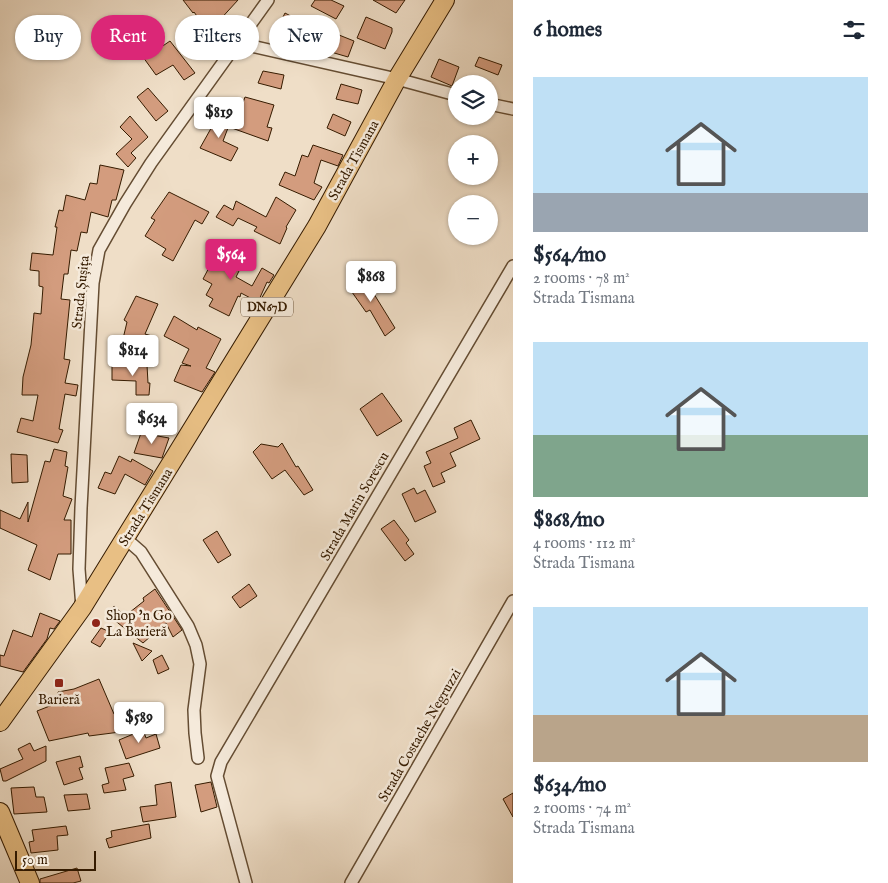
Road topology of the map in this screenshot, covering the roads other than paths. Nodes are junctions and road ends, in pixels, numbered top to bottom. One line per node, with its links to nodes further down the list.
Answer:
1 (268, 0): 3 (street, Strada Șușița)
2 (445, 0): 6 (main road, Strada Tismana / DN67D)
3 (258, 15)
4 (259, 48): 6 (street)
5 (226, 60): 13 (street, Strada Șușița)
6 (397, 79): 7 (street); 11 (main road, Strada Tismana / DN67D)
7 (448, 93)
8 (498, 106): 9 (street)
9 (513, 109)
10 (513, 266): 18 (street, Strada Marin Sorescu)
11 (125, 538): 13 (main road, Strada Tismana / DN67D); 15 (street)
12 (513, 601): 19 (street, Strada Costache Negruzzi)
13 (82, 608): 14 (main road, Strada Tismana / DN67D)
14 (0, 722)
15 (198, 758)
16 (0, 812): 17 (main road)
17 (30, 883)
18 (246, 883)
19 (351, 883)

